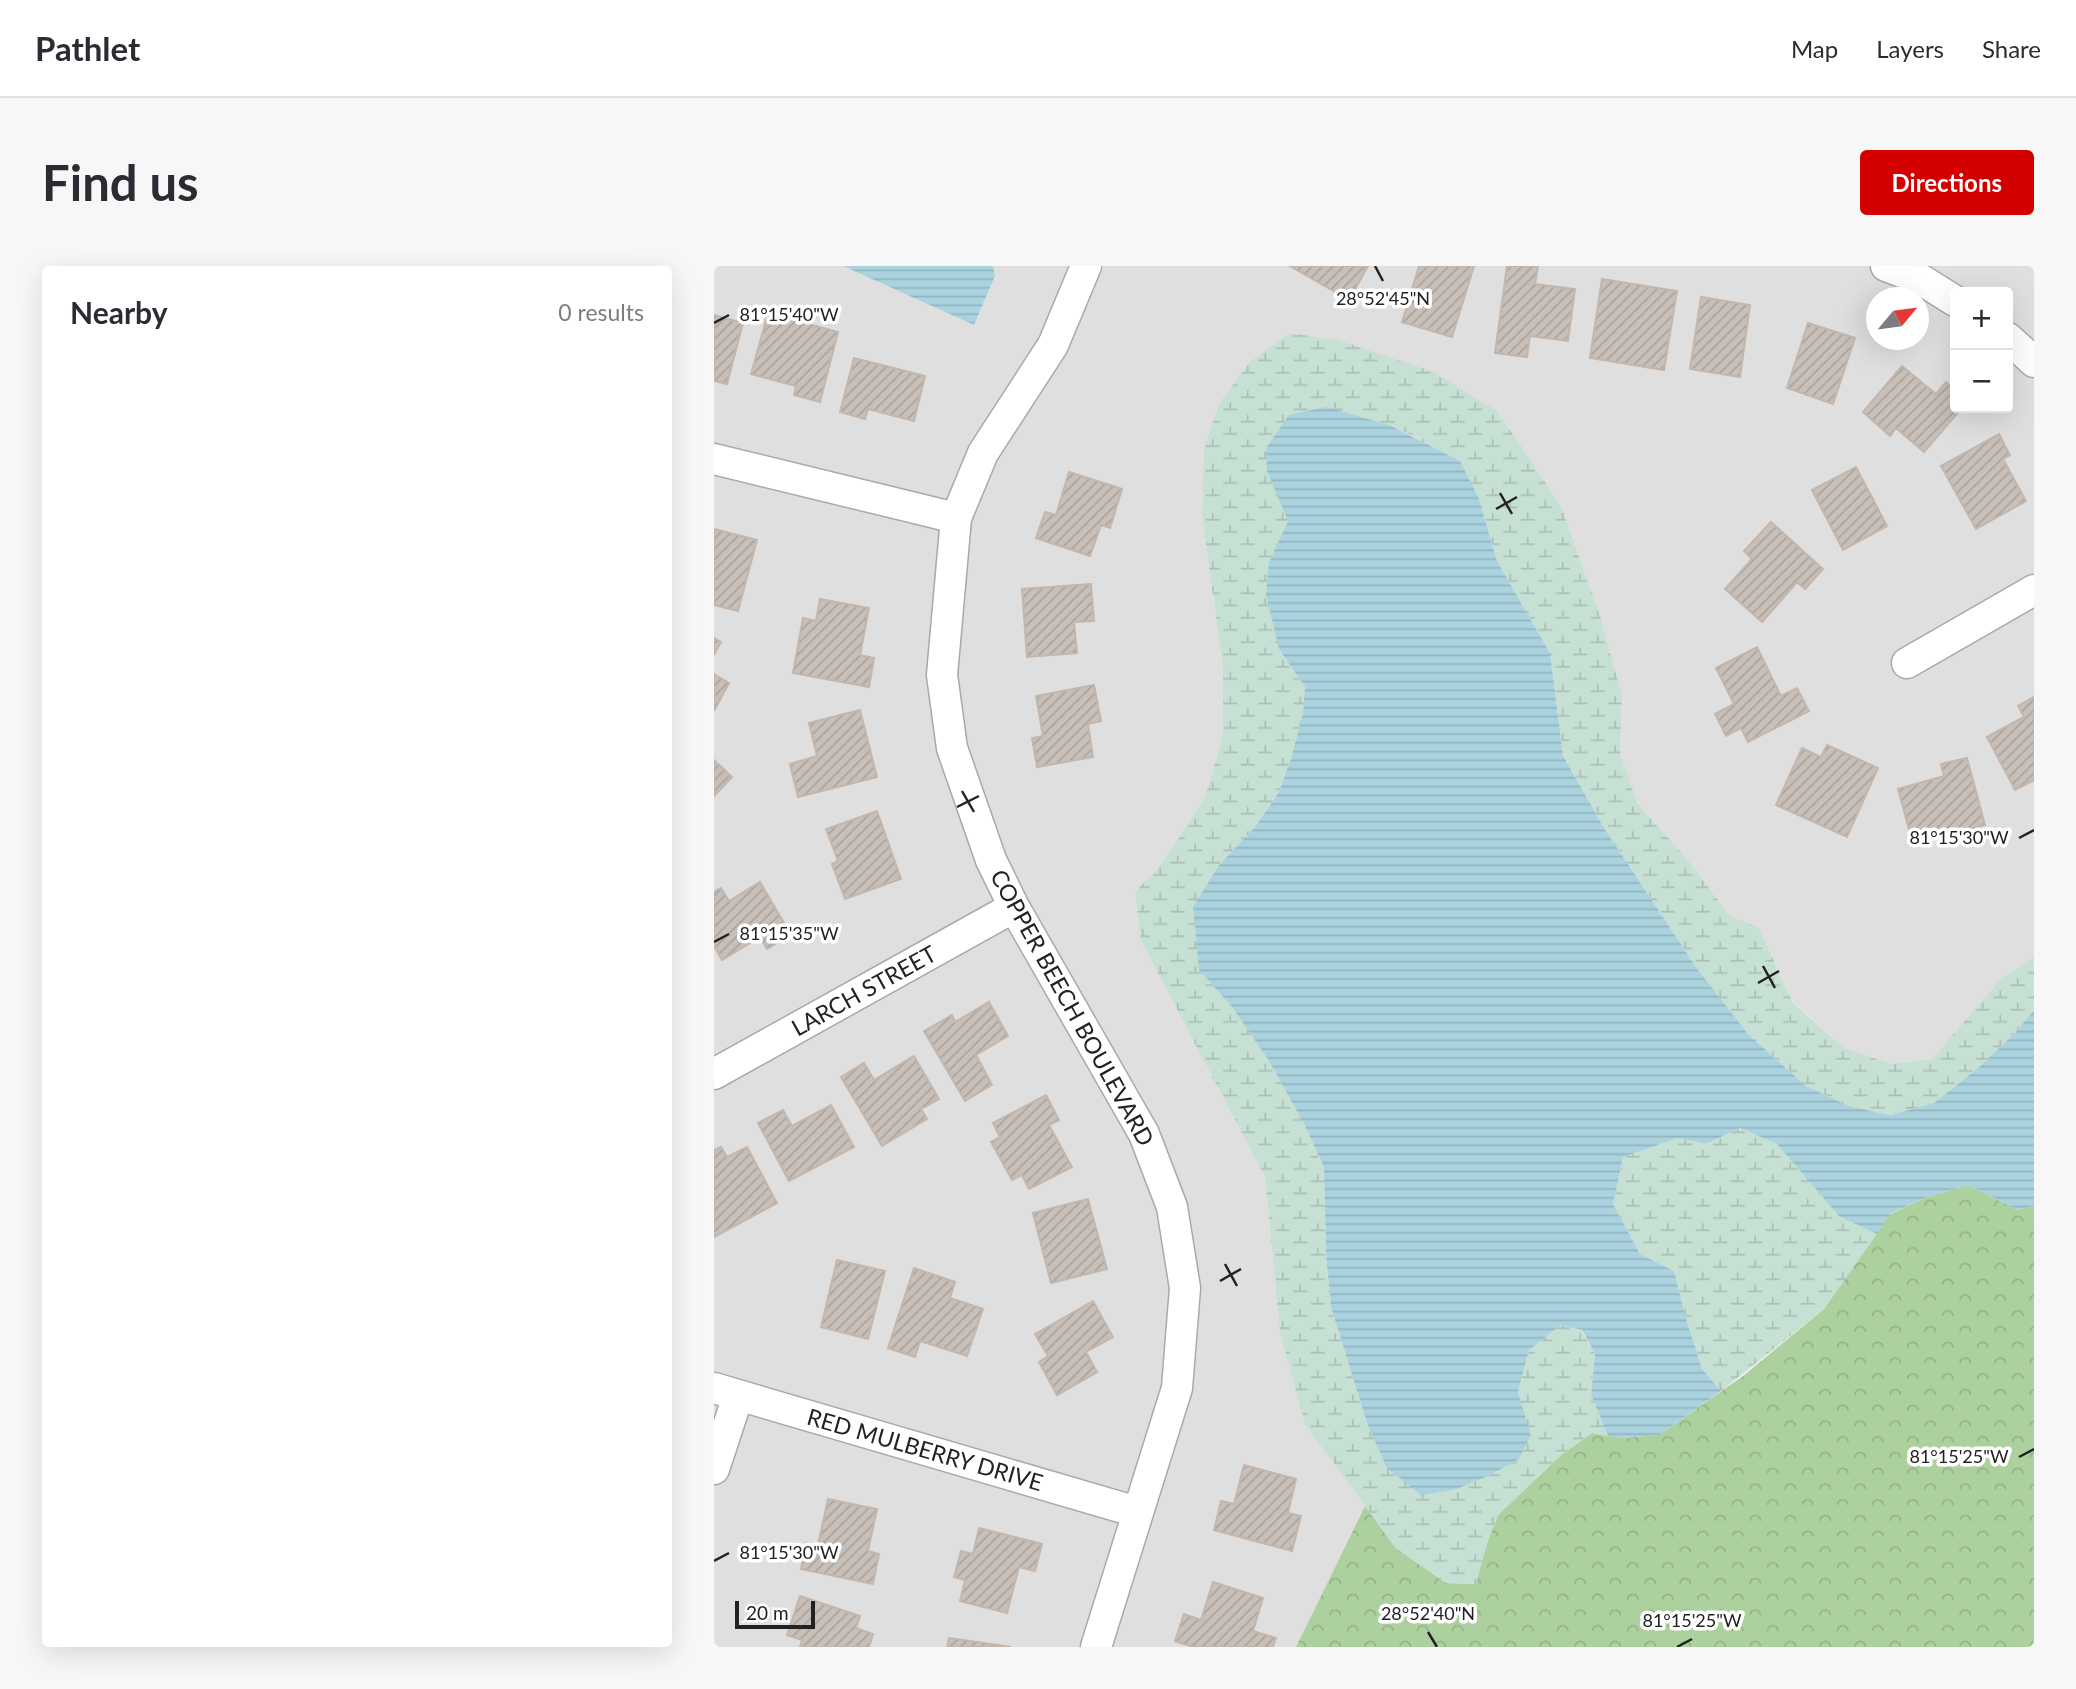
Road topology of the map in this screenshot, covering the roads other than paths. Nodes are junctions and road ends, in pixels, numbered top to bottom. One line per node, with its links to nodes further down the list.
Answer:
1 (1086, 266): 7 (street, COPPER BEECH BOULEVARD)
2 (1886, 266): 3 (street)
3 (1950, 298)
4 (2013, 343): 5 (street)
5 (2034, 362)
6 (714, 459): 7 (street)
7 (956, 519): 10 (street, COPPER BEECH BOULEVARD)
8 (2034, 590): 9 (street)
9 (1907, 663)
10 (1014, 907): 11 (street, LARCH STREET); 14 (street, COPPER BEECH BOULEVARD)
11 (714, 1074)
12 (726, 1392): 13 (street); 14 (street, RED MULBERRY DRIVE)
13 (714, 1469)
14 (1137, 1512): 15 (street, COPPER BEECH BOULEVARD)
15 (1096, 1647)

